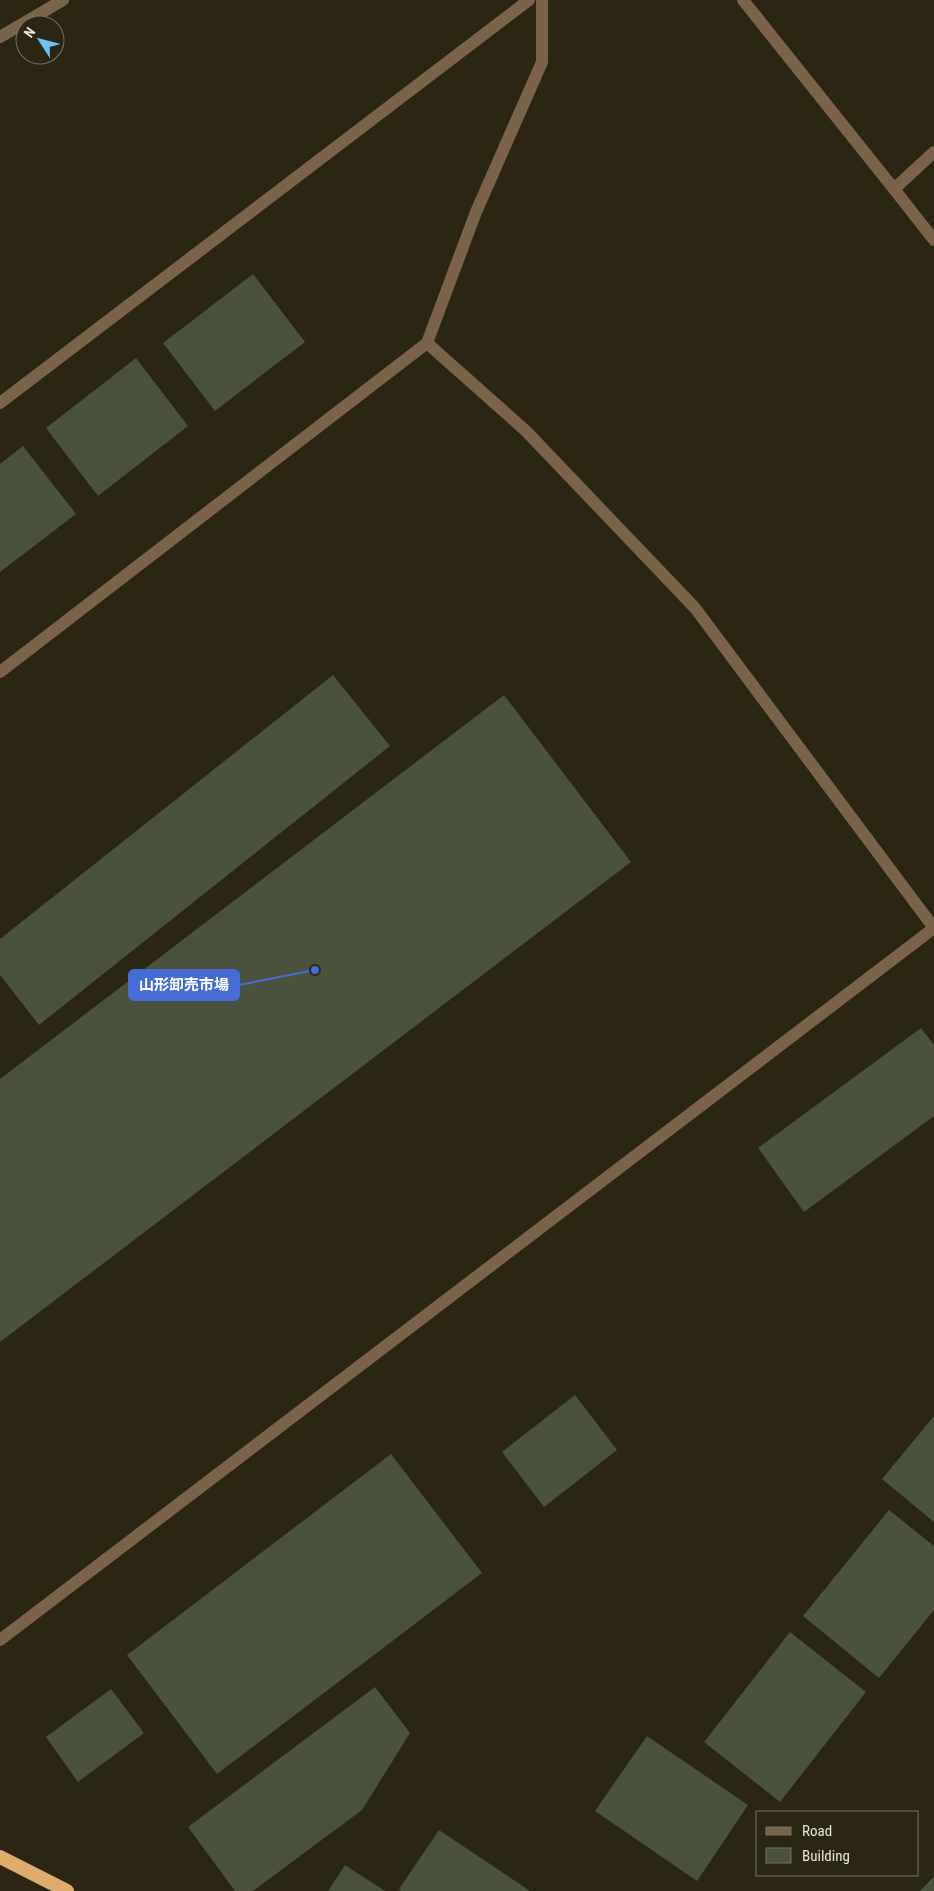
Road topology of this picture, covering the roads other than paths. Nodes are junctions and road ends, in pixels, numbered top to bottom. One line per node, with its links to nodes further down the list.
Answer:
1 (62, 0): 5 (street)
2 (529, 0): 10 (street)
3 (542, 0): 9 (street)
4 (743, 0): 7 (street)
5 (0, 37)
6 (934, 152): 7 (street)
7 (894, 189): 8 (street)
8 (934, 240)
9 (427, 343): 11 (street); 12 (street)
10 (0, 402)
11 (0, 672)
12 (0, 1640)
13 (0, 1857): 14 (highway)
14 (67, 1891)

